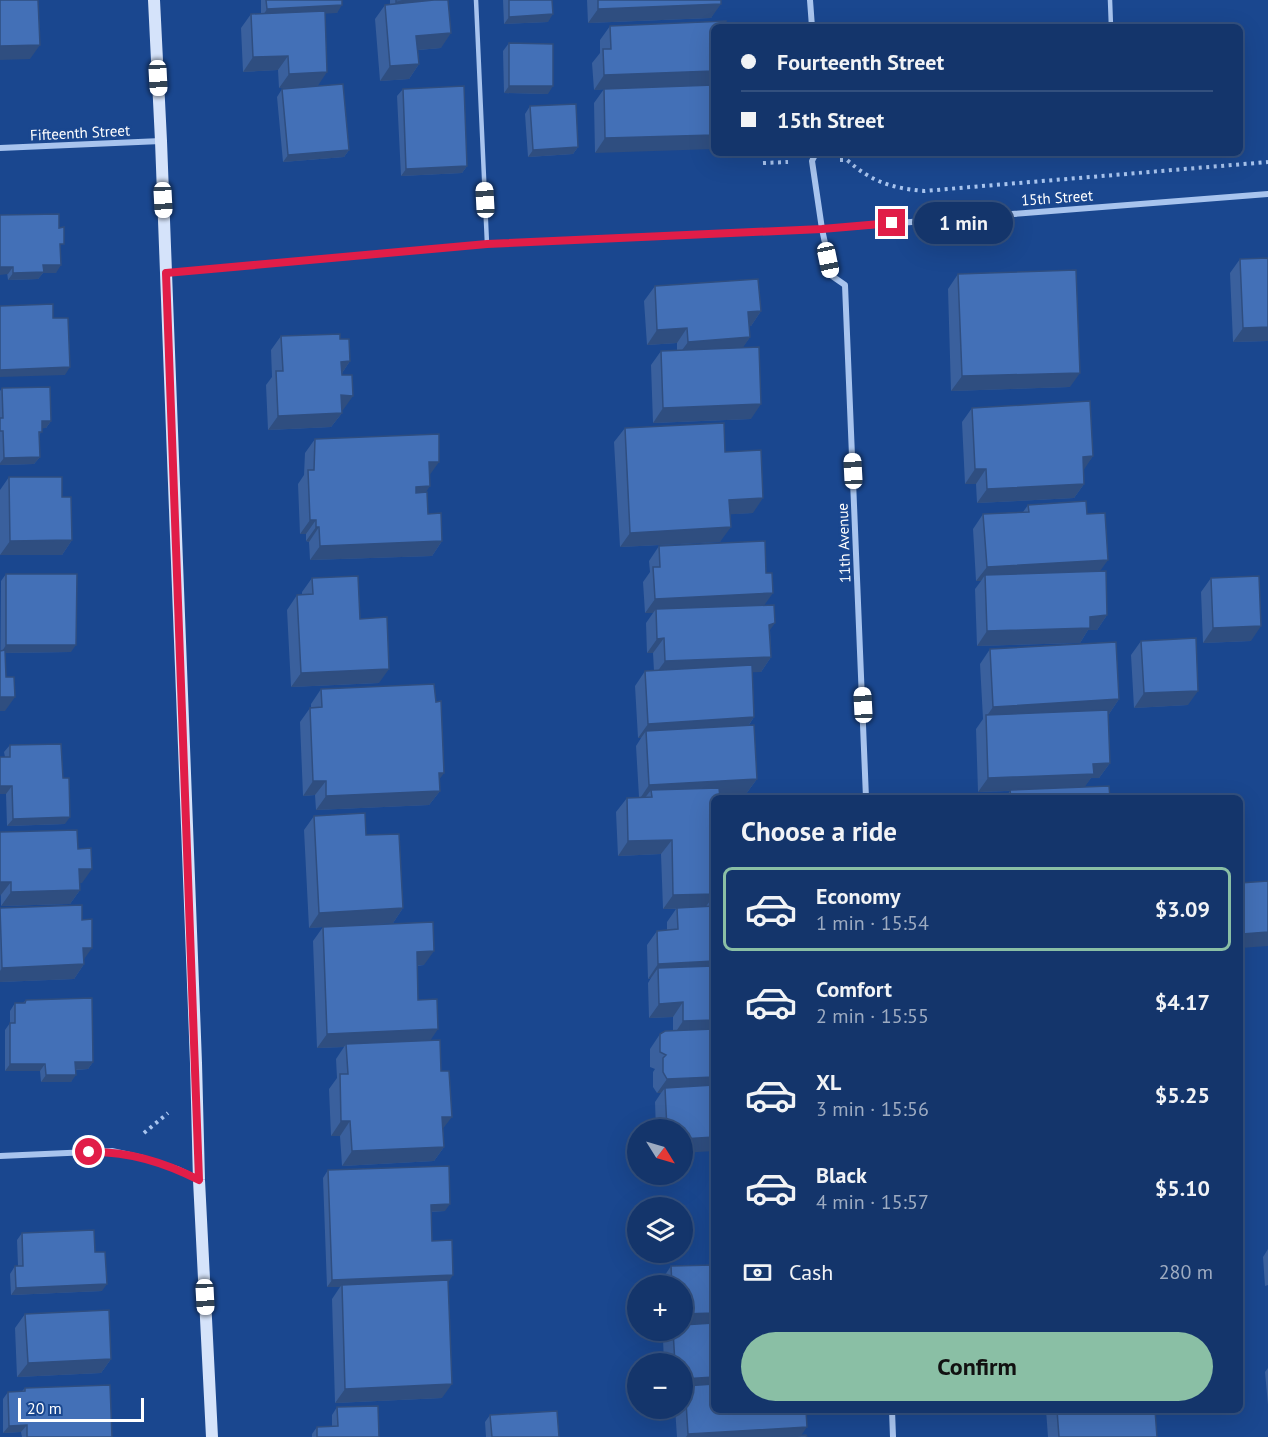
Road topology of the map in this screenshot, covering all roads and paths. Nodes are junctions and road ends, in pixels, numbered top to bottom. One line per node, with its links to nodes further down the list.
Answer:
1 (154, 0): 7 (main road)
2 (476, 0): 14 (lane)
3 (810, 0): 5 (street)
4 (1110, 0): 6 (lane)
5 (812, 24)
6 (1111, 24)
7 (161, 141): 8 (street, Fifteenth Street); 15 (main road)
8 (0, 148)
9 (814, 156): 13 (street, 11th Avenue)
10 (847, 160): 11 (path)
11 (1268, 162)
12 (1268, 194): 13 (street, 15th Street)
13 (822, 229): 14 (street, 15th Street); 16 (street, 11th Avenue)
14 (487, 244): 15 (street, 15th Street)
15 (166, 273): 20 (main road)
16 (866, 795)
17 (170, 1111): 18 (path)
18 (112, 1151): 19 (street); 20 (street)
19 (0, 1156)
20 (199, 1180): 22 (main road)
21 (892, 1413): 23 (street)
22 (212, 1437)
23 (893, 1437)

